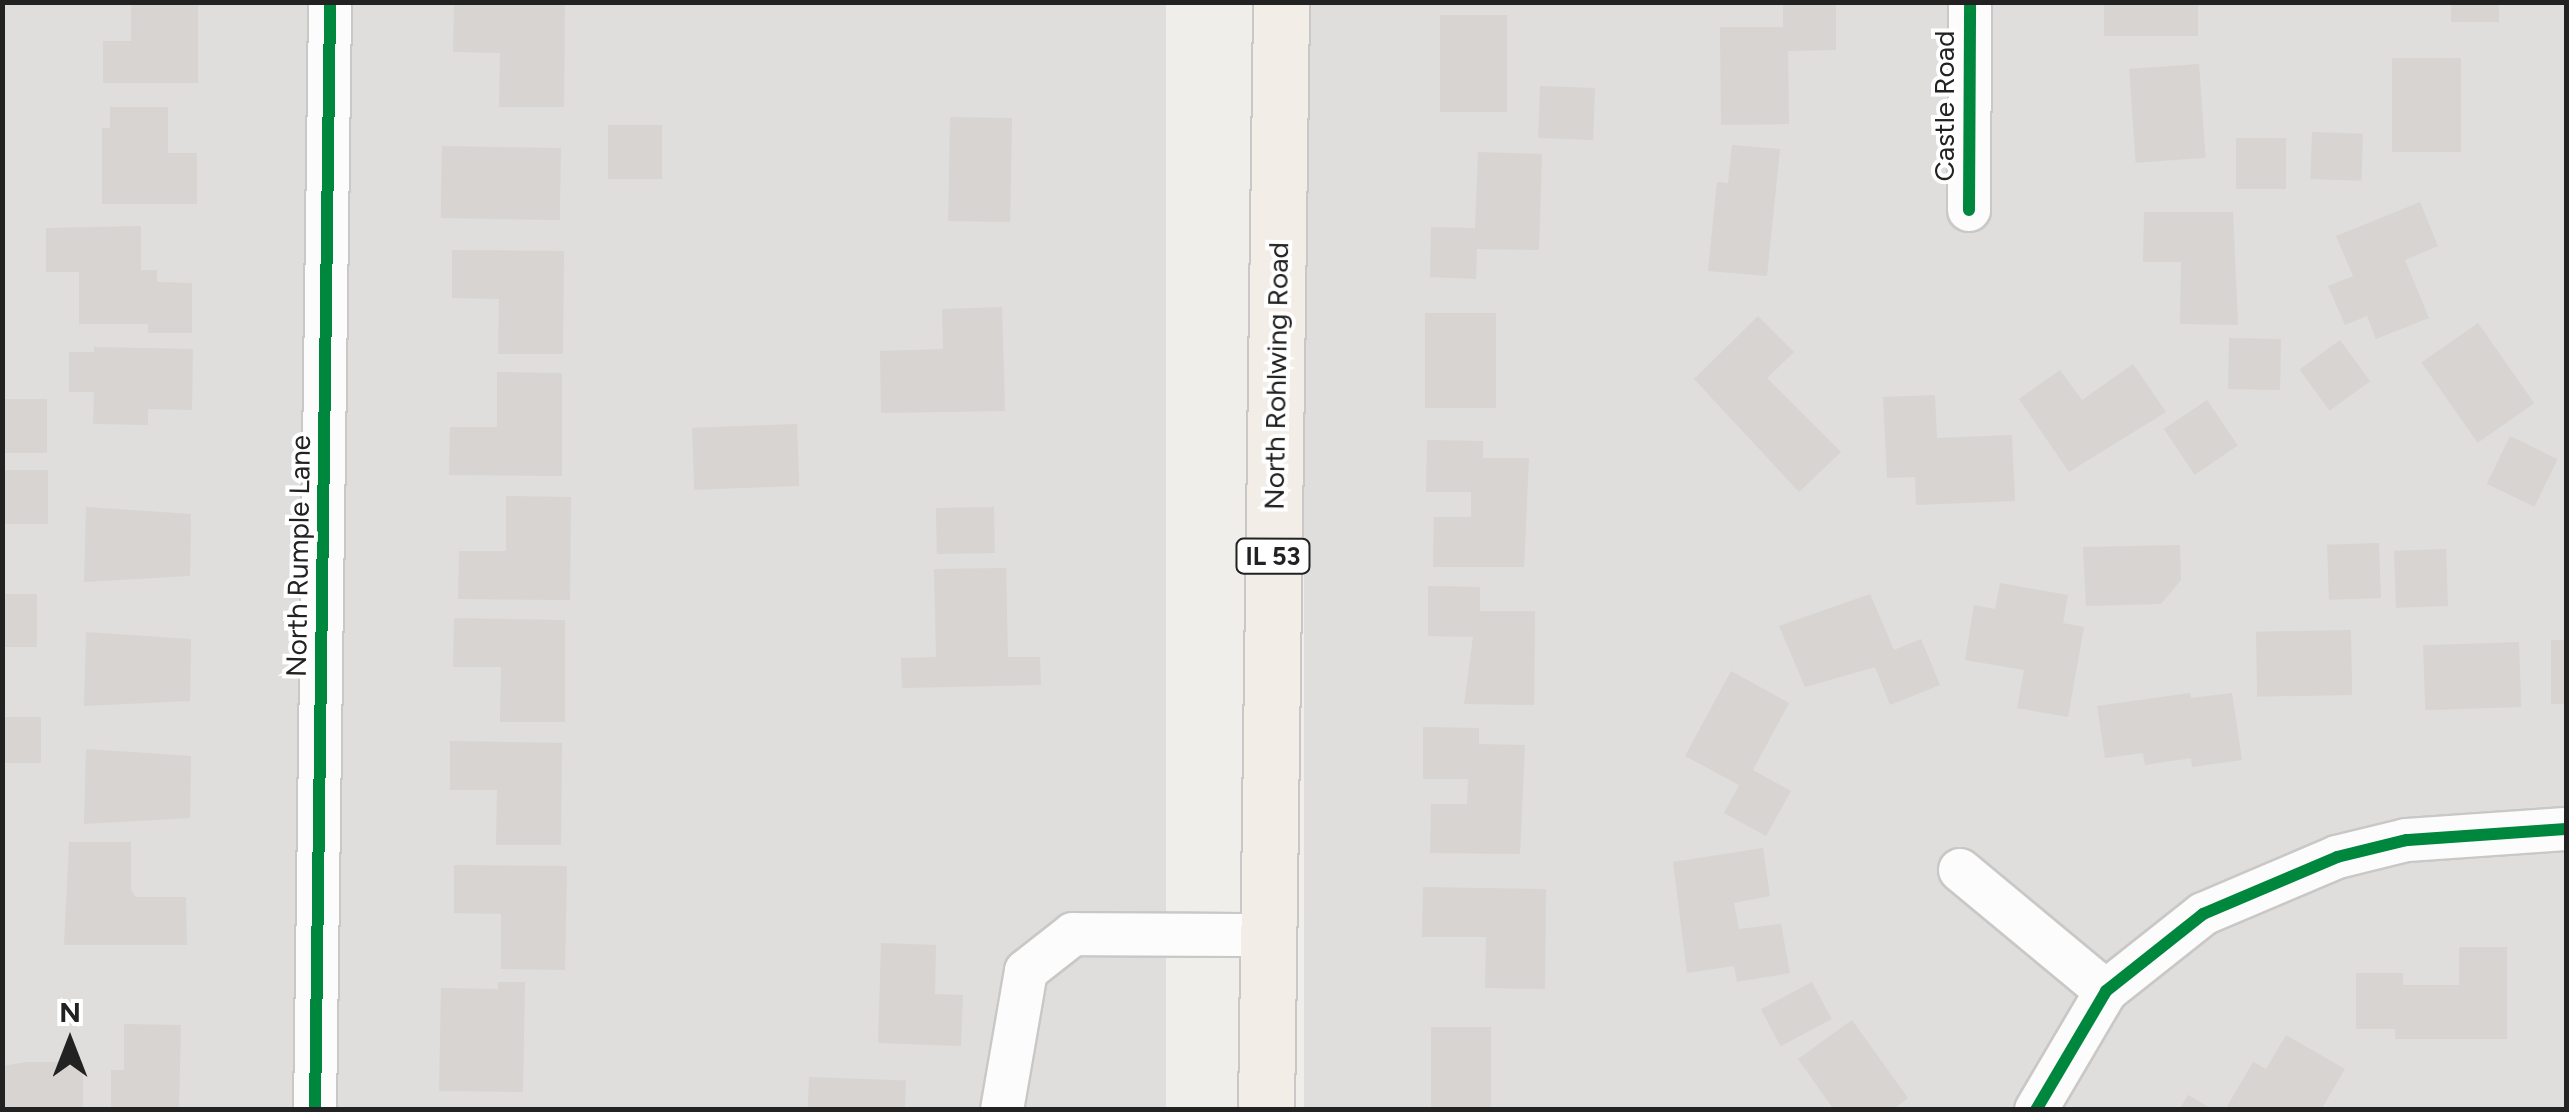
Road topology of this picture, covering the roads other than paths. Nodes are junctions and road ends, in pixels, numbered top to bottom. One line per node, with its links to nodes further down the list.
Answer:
1 (330, 2): 9 (street, North Rumple Lane)
2 (1280, 2): 7 (main road, North Rohlwing Road / IL 53)
3 (1970, 2): 4 (street, Castle Road)
4 (1969, 210)
5 (2566, 829): 8 (street)
6 (1960, 870): 8 (street)
7 (1268, 935): 10 (street); 11 (main road, North Rohlwing Road / IL 53)
8 (2106, 991): 12 (street)
9 (316, 1110)
10 (1002, 1110)
11 (1266, 1110)
12 (2036, 1110)

